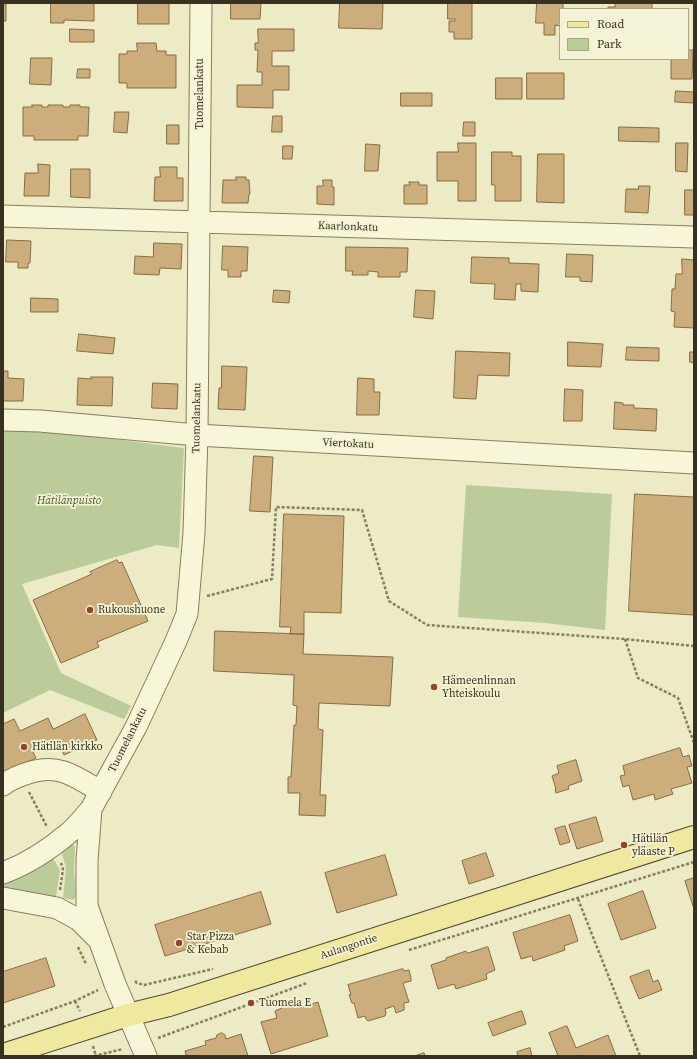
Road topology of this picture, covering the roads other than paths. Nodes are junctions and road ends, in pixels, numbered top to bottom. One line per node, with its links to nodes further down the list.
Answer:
1 (201, 3): 3 (street, Tuomelankatu)
2 (3, 216): 3 (street, Kaarlonkatu)
3 (200, 223): 4 (street, Kaarlonkatu); 6 (street, Tuomelankatu)
4 (694, 237)
5 (3, 420): 6 (street, Viertokatu)
6 (197, 435): 7 (street, Viertokatu); 9 (street, Tuomelankatu)
7 (694, 463)
8 (3, 785): 9 (street)
9 (96, 801): 11 (street, Tuomelankatu); 13 (street, Tuomelankatu)
10 (694, 837): 14 (main road, Aulangontie)
11 (3, 873)
12 (3, 898): 13 (street)
13 (98, 938): 14 (street, Tuomelankatu)
14 (128, 1015): 15 (street, Tuomelankatu); 16 (main road, Aulangontie)
15 (143, 1050)
16 (3, 1055)

